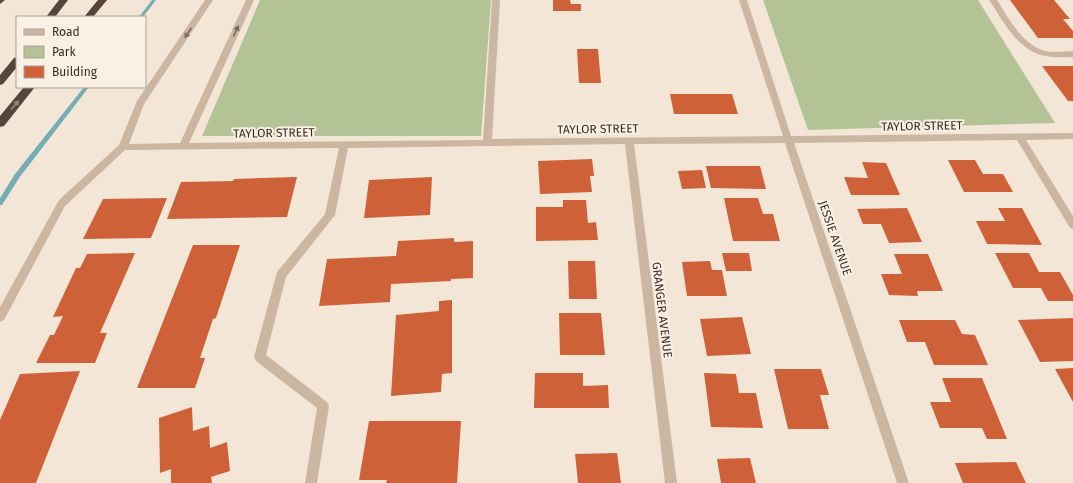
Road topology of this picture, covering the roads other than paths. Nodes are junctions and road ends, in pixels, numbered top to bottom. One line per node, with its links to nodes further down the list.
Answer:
1 (64, 0): 8 (highway)
2 (102, 0): 9 (highway)
3 (209, 0): 22 (street, one-way to 22)
4 (250, 0): 21 (street, one-way to 4)
5 (496, 0): 19 (street)
6 (743, 0): 17 (street, JESSIE AVENUE)
7 (993, 0): 10 (street)
8 (51, 16)
9 (89, 16)
10 (1073, 54)
11 (16, 61): 12 (highway)
12 (0, 82)
13 (29, 88): 14 (highway, one-way to 13)
14 (0, 123)
15 (1018, 136): 16 (street, TAYLOR STREET); 17 (street, TAYLOR STREET); 23 (street)
16 (1073, 136)
17 (788, 139): 18 (street, TAYLOR STREET); 27 (street, JESSIE AVENUE)
18 (629, 141): 19 (street, TAYLOR STREET); 26 (street, GRANGER AVENUE)
19 (487, 143): 20 (street, TAYLOR STREET)
20 (344, 145): 21 (street, TAYLOR STREET); 25 (street)
21 (183, 146): 22 (street, TAYLOR STREET)
22 (123, 147): 24 (street)
23 (1073, 225)
24 (0, 317)
25 (311, 483)
26 (671, 483)
27 (903, 483)

